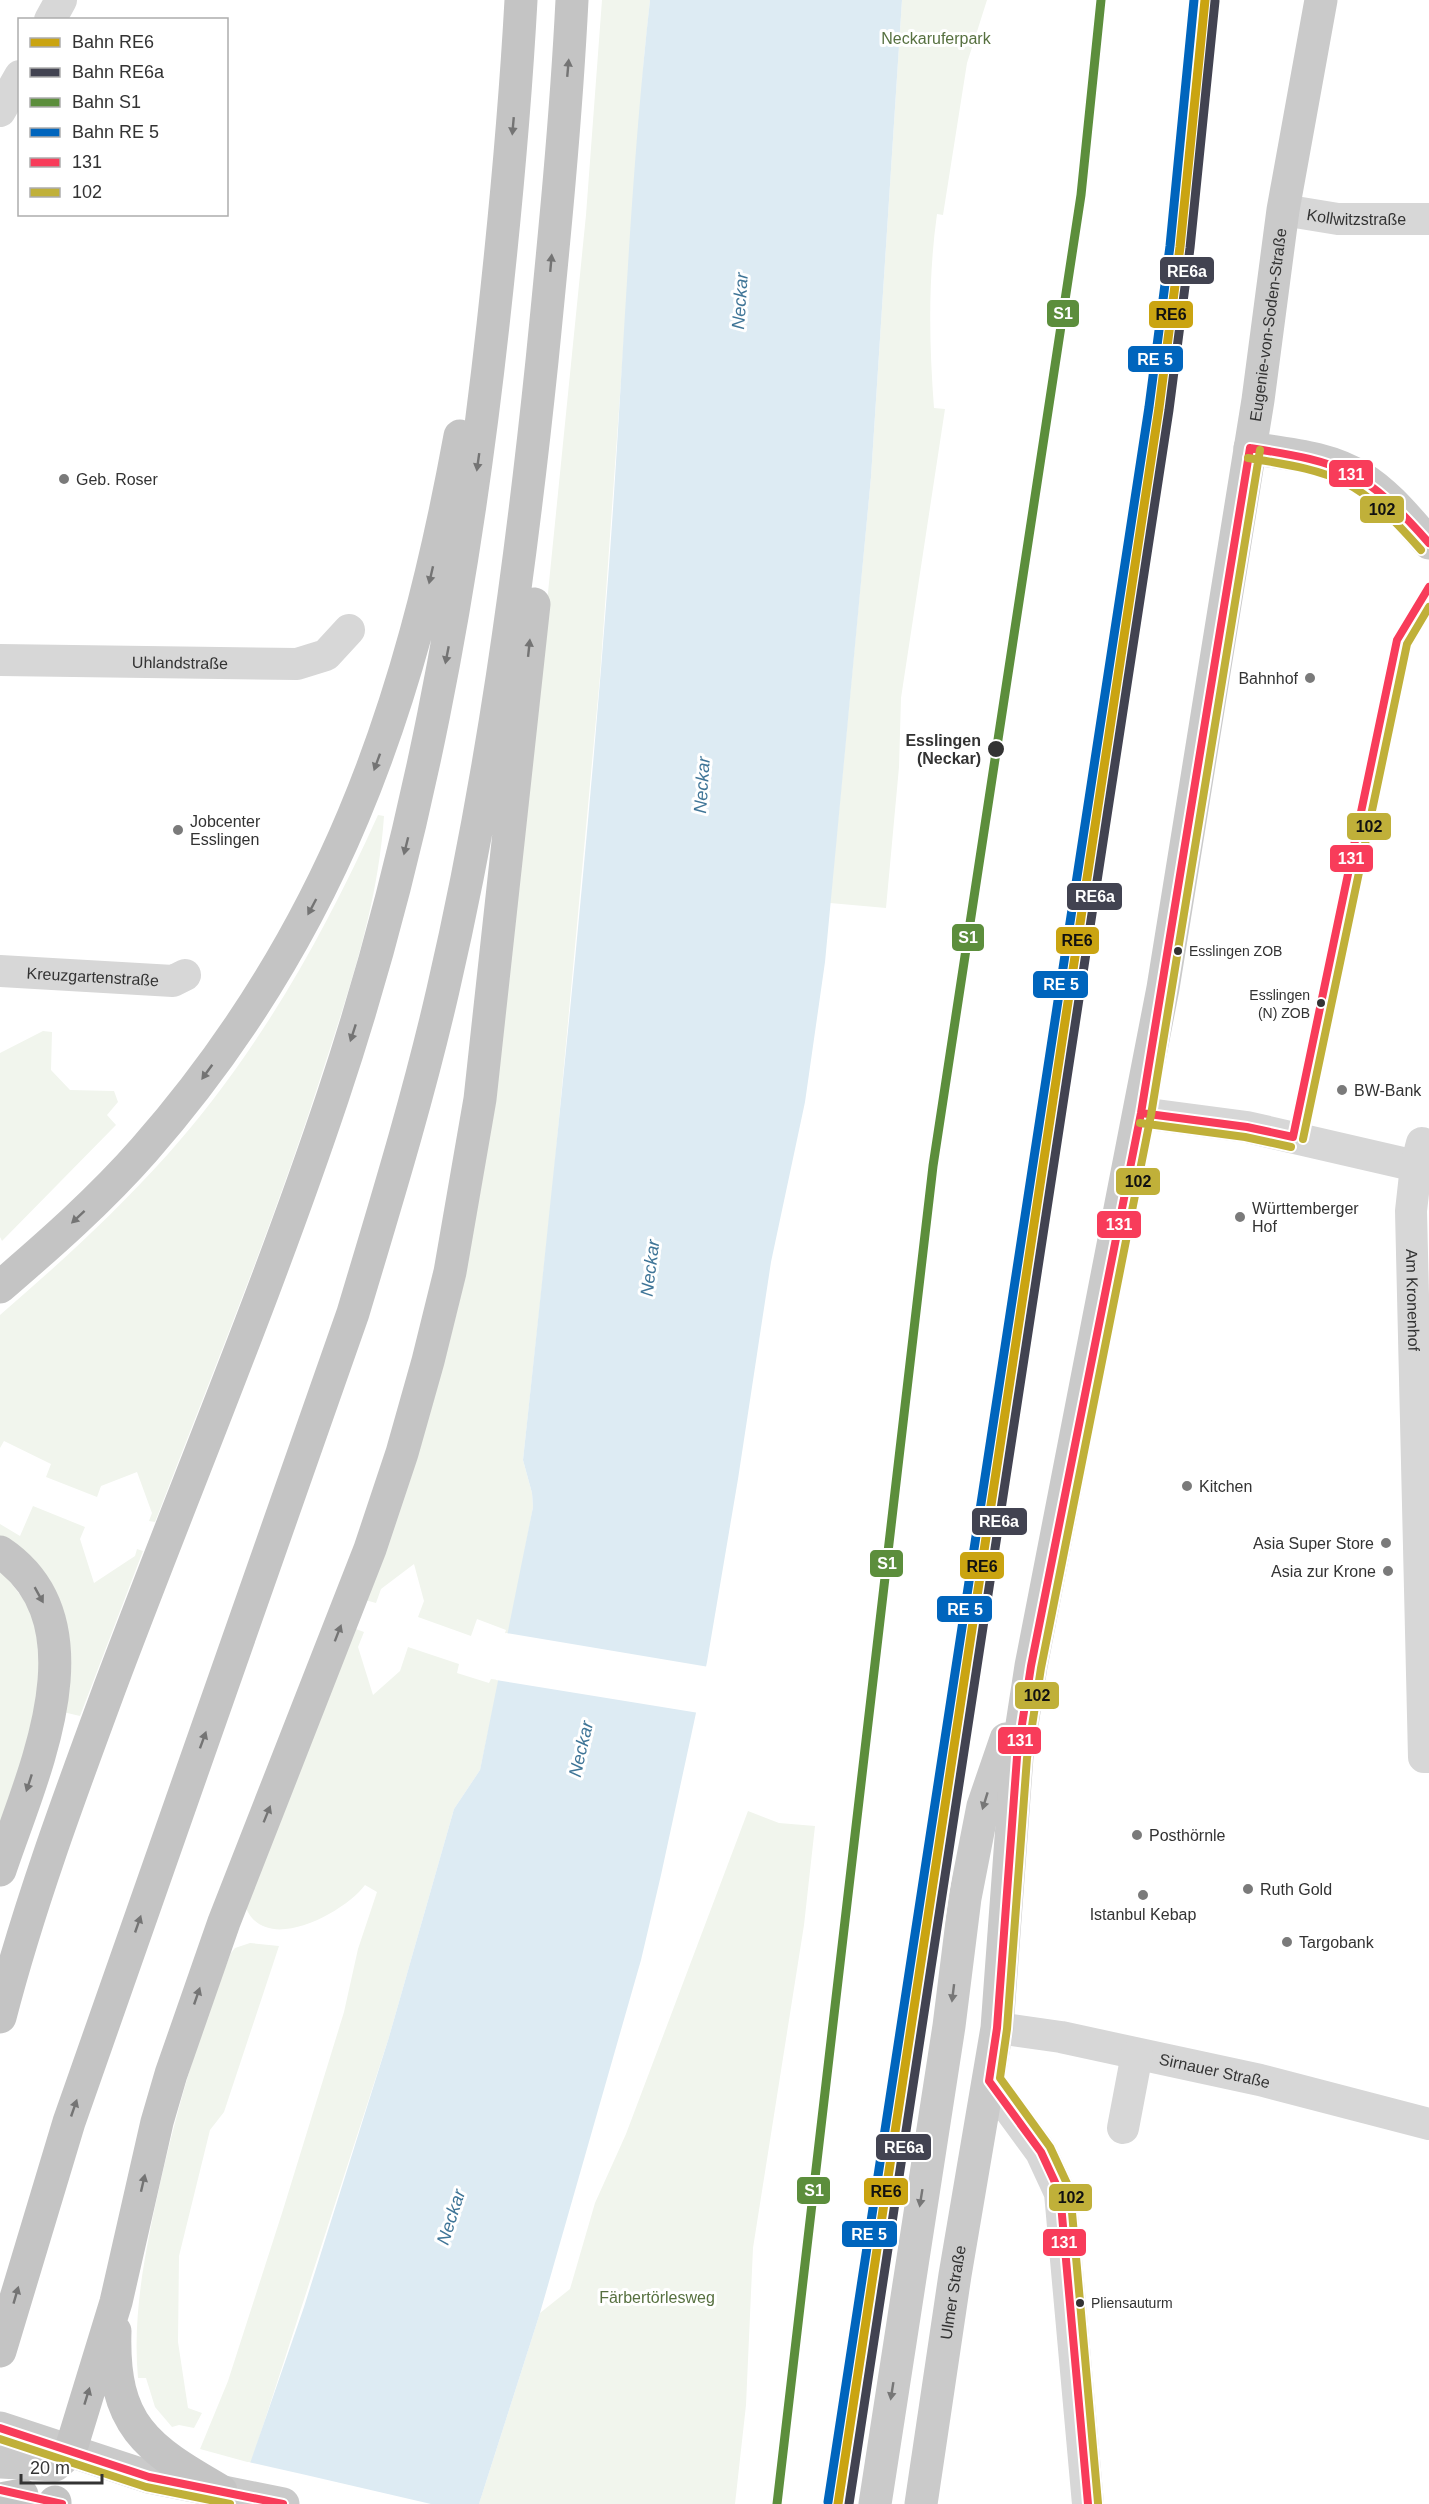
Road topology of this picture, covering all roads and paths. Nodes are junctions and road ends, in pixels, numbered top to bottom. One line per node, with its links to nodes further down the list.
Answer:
1 (61, 0): 5 (street)
2 (521, 0): 9 (highway, one-way to 9)
3 (572, 0): 11 (highway, one-way to 3)
4 (1321, 0): 8 (main road, Eugenie-von-Soden-Straße)
5 (51, 18)
6 (18, 79): 7 (street)
7 (0, 111)
8 (1283, 210): 10 (street, Kollwitzstraße); 12 (main road, Eugenie-von-Soden-Straße)
9 (505, 216): 19 (highway, one-way to 19); 24 (highway, one-way to 24)
10 (1429, 219)
11 (546, 321): 30 (highway, one-way to 11); 31 (highway, one-way to 11)
12 (1250, 448): 13 (main road); 18 (main road, Eugenie-von-Soden-Straße)
13 (1429, 543)
14 (348, 630): 15 (street, Uhlandstraße)
15 (0, 660)
16 (0, 971): 17 (street, Kreuzgartenstraße)
17 (185, 975)
18 (1141, 1113): 21 (main road, Eugenie-von-Soden-Straße); 22 (street, Am Kronenhof)
19 (0, 1287)
20 (0, 1552): 23 (highway, one-way to 23)
21 (1031, 1666): 25 (main road, Ulmer Straße); 39 (main road, one-way to 39)
22 (1427, 1757)
23 (0, 1870)
24 (0, 2017)
25 (997, 2028): 26 (street, Sirnauer Straße); 27 (main road, Ulmer Straße)
26 (1137, 2054): 28 (street, Sirnauer Straße); 29 (street)
27 (989, 2081): 40 (main road, Ulmer Straße); 41 (street)
28 (1429, 2124)
29 (1123, 2128)
30 (116, 2302): 33 (highway, one-way to 30); 34 (highway)
31 (0, 2351)
32 (0, 2428): 35 (main road)
33 (70, 2452): 34 (main road); 35 (main road); 37 (main road)
34 (154, 2464): 36 (highway)
35 (14, 2475): 37 (main road)
36 (221, 2492): 38 (main road)
37 (57, 2503)
38 (283, 2504)
39 (875, 2504)
40 (921, 2504)
41 (1088, 2504)

